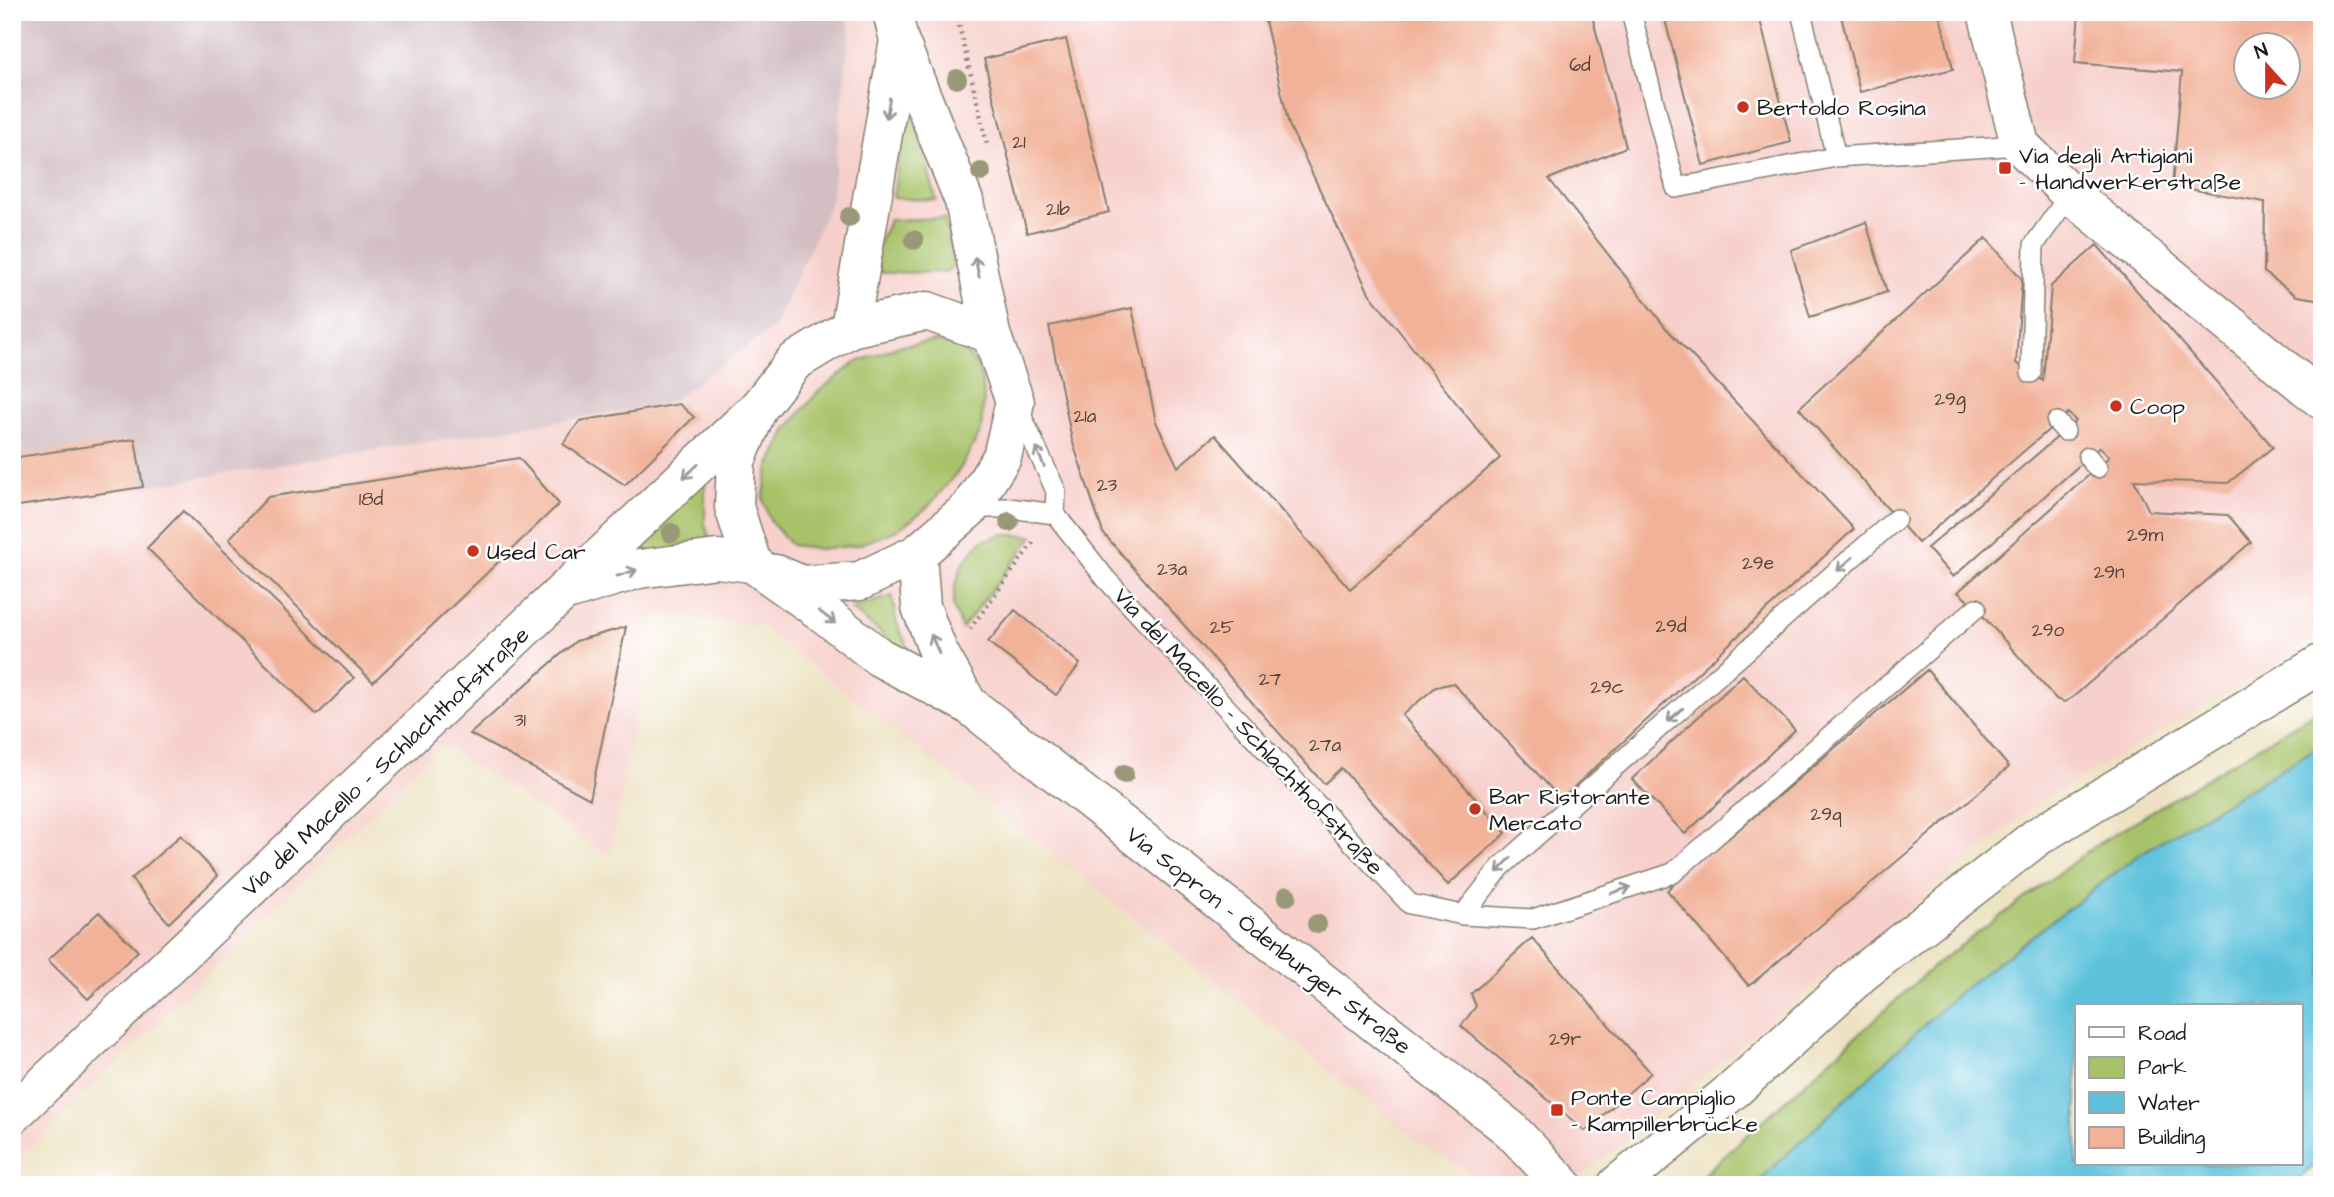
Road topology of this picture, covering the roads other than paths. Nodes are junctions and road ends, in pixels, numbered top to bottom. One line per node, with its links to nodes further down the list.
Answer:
1 (1631, 12): 6 (lane)
2 (1801, 12): 6 (lane)
3 (1987, 12): 5 (street)
4 (896, 26): 8 (street, one-way to 8); 9 (street, one-way to 4)
5 (2020, 145): 6 (lane); 7 (street)
6 (1836, 158)
7 (2070, 194): 10 (lane); 11 (street)
8 (850, 328): 9 (street, Via del Macello - Schlachthofstraße); 13 (street, Via del Macello - Schlachthofstraße)
9 (991, 334): 12 (street)
10 (2031, 373)
11 (2322, 400)
12 (1015, 402): 14 (street); 15 (lane, one-way to 12)
13 (758, 408): 18 (street, Via del Macello - Schlachthofstraße); 19 (street, Via del Macello - Schlachthofstraße, one-way to 19)
14 (970, 508): 15 (lane); 17 (street)
15 (1055, 514): 23 (lane, Via del Macello - Schlachthofstraße)
16 (1896, 519): 23 (lane, one-way to 23)
17 (917, 554): 18 (street); 22 (street, one-way to 17)
18 (752, 563): 19 (street, one-way to 18); 22 (street, one-way to 22)
19 (562, 593): 24 (street, Via del Macello - Schlachthofstraße)
20 (1976, 608): 23 (lane, Via del Macello - Schlachthofstraße, one-way to 20)
21 (2322, 663): 26 (street)
22 (968, 704): 25 (street, Via Sopron - Ödenburger Straße)
23 (1463, 915)
24 (12, 1115)
25 (1563, 1185)
26 (1617, 1185)

